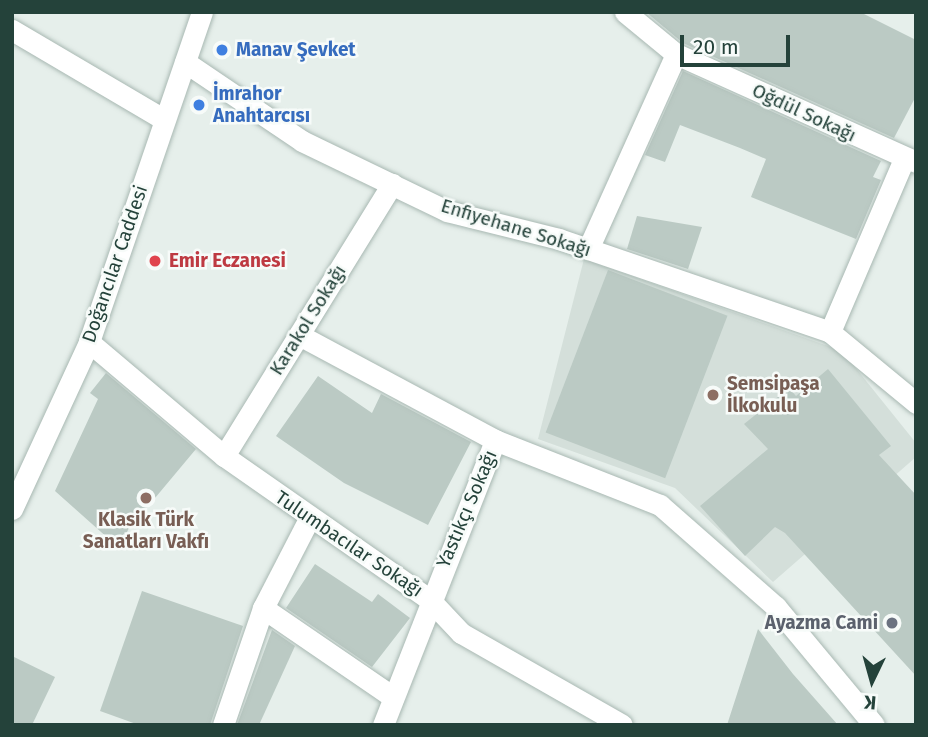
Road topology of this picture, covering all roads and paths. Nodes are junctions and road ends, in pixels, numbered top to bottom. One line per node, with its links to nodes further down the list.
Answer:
1 (202, 12): 5 (street, Doğancılar Caddesi)
2 (634, 15): 4 (street, Oğdül Sokağı)
3 (12, 30): 6 (street)
4 (676, 54): 7 (street, Oğdül Sokağı); 9 (street)
5 (185, 62): 6 (street, Doğancılar Caddesi); 8 (street, Enfiyehane Sokağı)
6 (163, 119): 12 (street, Doğancılar Caddesi)
7 (910, 161): 10 (street)
8 (392, 184): 9 (street, Enfiyehane Sokağı); 11 (street, Karakol Sokağı)
9 (588, 249): 10 (street, Enfiyehane Sokağı)
10 (830, 332): 13 (street)
11 (299, 335): 14 (street); 15 (street, Karakol Sokağı)
12 (89, 342): 15 (street, Tulumbacılar Sokağı); 16 (street, Doğancılar Caddesi)
13 (916, 402)
14 (495, 440): 19 (street, Yastıkçı Sokağı); 25 (street)
15 (224, 456): 18 (street, Tulumbacılar Sokağı)
16 (21, 470): 17 (street, Doğancılar Caddesi)
17 (12, 509)
18 (309, 519): 19 (street, Tulumbacılar Sokağı); 20 (street)
19 (429, 599): 21 (street, Yastıkçı Sokağı); 24 (street, Tulumbacılar Sokağı)
20 (263, 608): 21 (street); 22 (street)
21 (393, 697): 23 (street, Yastıkçı Sokağı)
22 (223, 725)
23 (383, 725)
24 (622, 725)
25 (874, 725)

